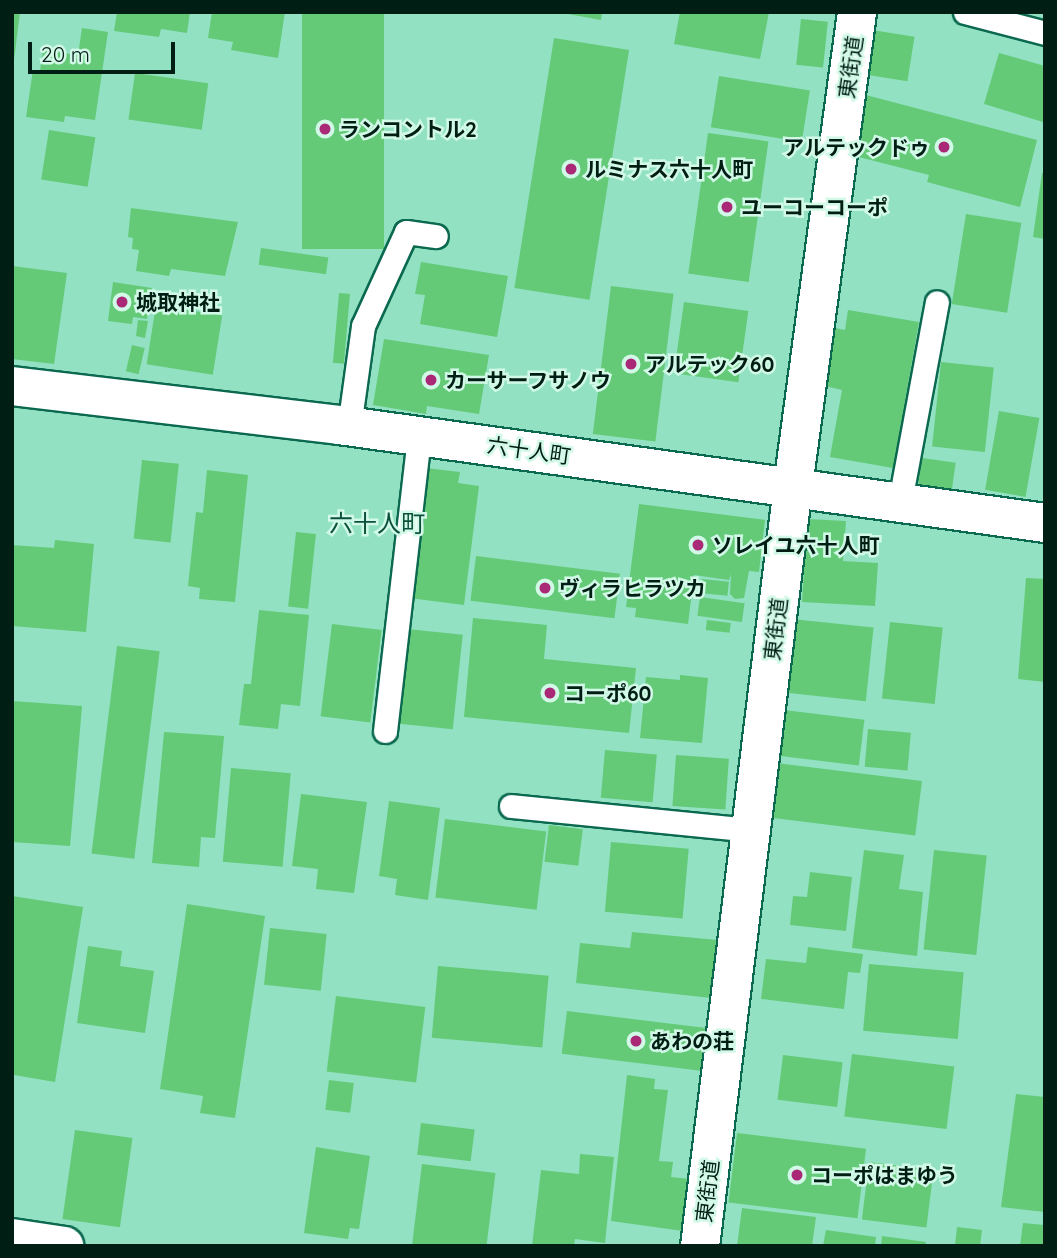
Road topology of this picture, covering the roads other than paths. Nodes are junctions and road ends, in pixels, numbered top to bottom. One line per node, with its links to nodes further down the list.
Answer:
1 (858, 12): 9 (street, 東街道)
2 (965, 12): 3 (lane)
3 (1045, 33)
4 (436, 236): 7 (lane)
5 (937, 302): 10 (lane)
6 (12, 386): 7 (street, 六十人町)
7 (349, 427): 8 (street, 六十人町)
8 (419, 436): 9 (street, 六十人町); 12 (lane)
9 (793, 486): 10 (street, 六十人町); 14 (street, 東街道)
10 (900, 500): 11 (street, 六十人町)
11 (1045, 523)
12 (385, 731)
13 (511, 806): 14 (lane)
14 (751, 830): 17 (street, 東街道)
15 (12, 1238): 16 (street)
16 (64, 1246)
17 (700, 1246)

